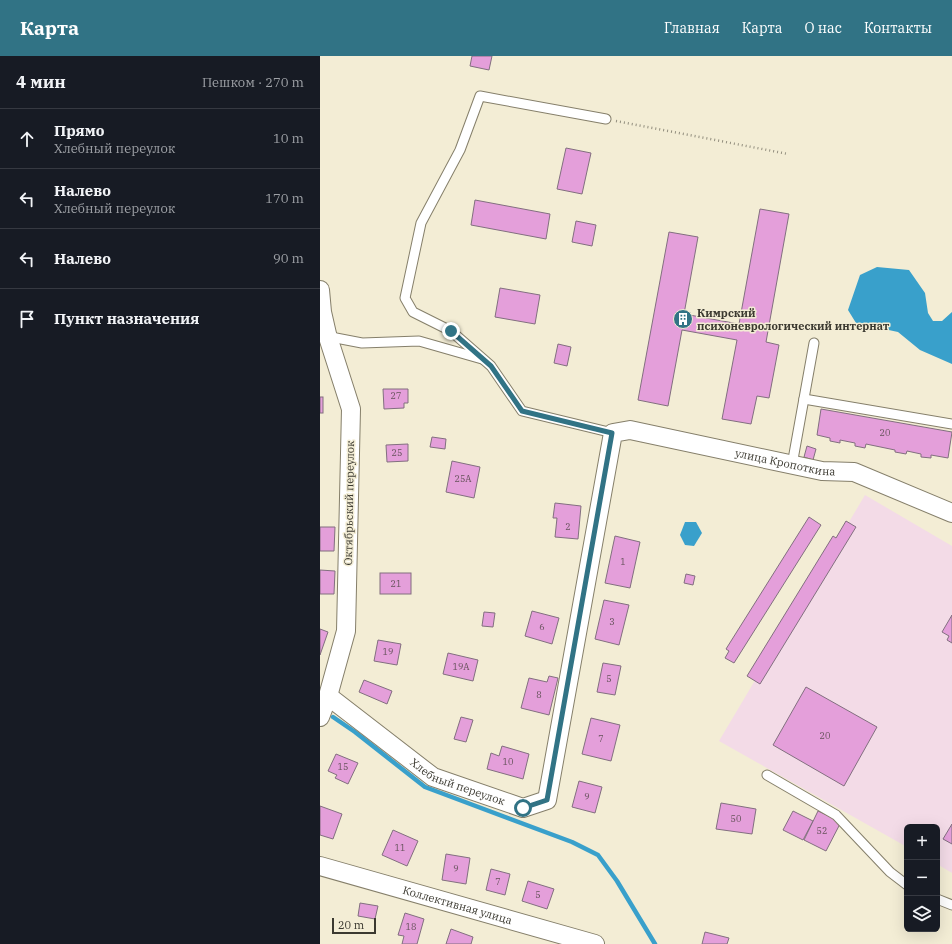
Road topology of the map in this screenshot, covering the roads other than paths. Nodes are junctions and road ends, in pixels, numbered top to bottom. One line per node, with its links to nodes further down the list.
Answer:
1 (606, 119): 5 (lane)
2 (320, 290): 3 (street, Октябрьский переулок)
3 (327, 334): 5 (lane); 11 (street, Октябрьский переулок)
4 (814, 343): 6 (lane)
5 (484, 360): 8 (lane)
6 (804, 399): 7 (lane); 9 (lane)
7 (952, 424)
8 (612, 433): 9 (street, улица Кропоткина); 11 (street, Хлебный переулок)
9 (792, 465): 10 (street, улица Кропоткина)
10 (952, 513)
11 (328, 696): 12 (street, Октябрьский переулок)
12 (320, 717)
13 (766, 775): 15 (lane)
14 (320, 866): 18 (street, Коллективная улица)
15 (904, 883)
16 (940, 899): 17 (lane)
17 (952, 905)
18 (594, 944)

